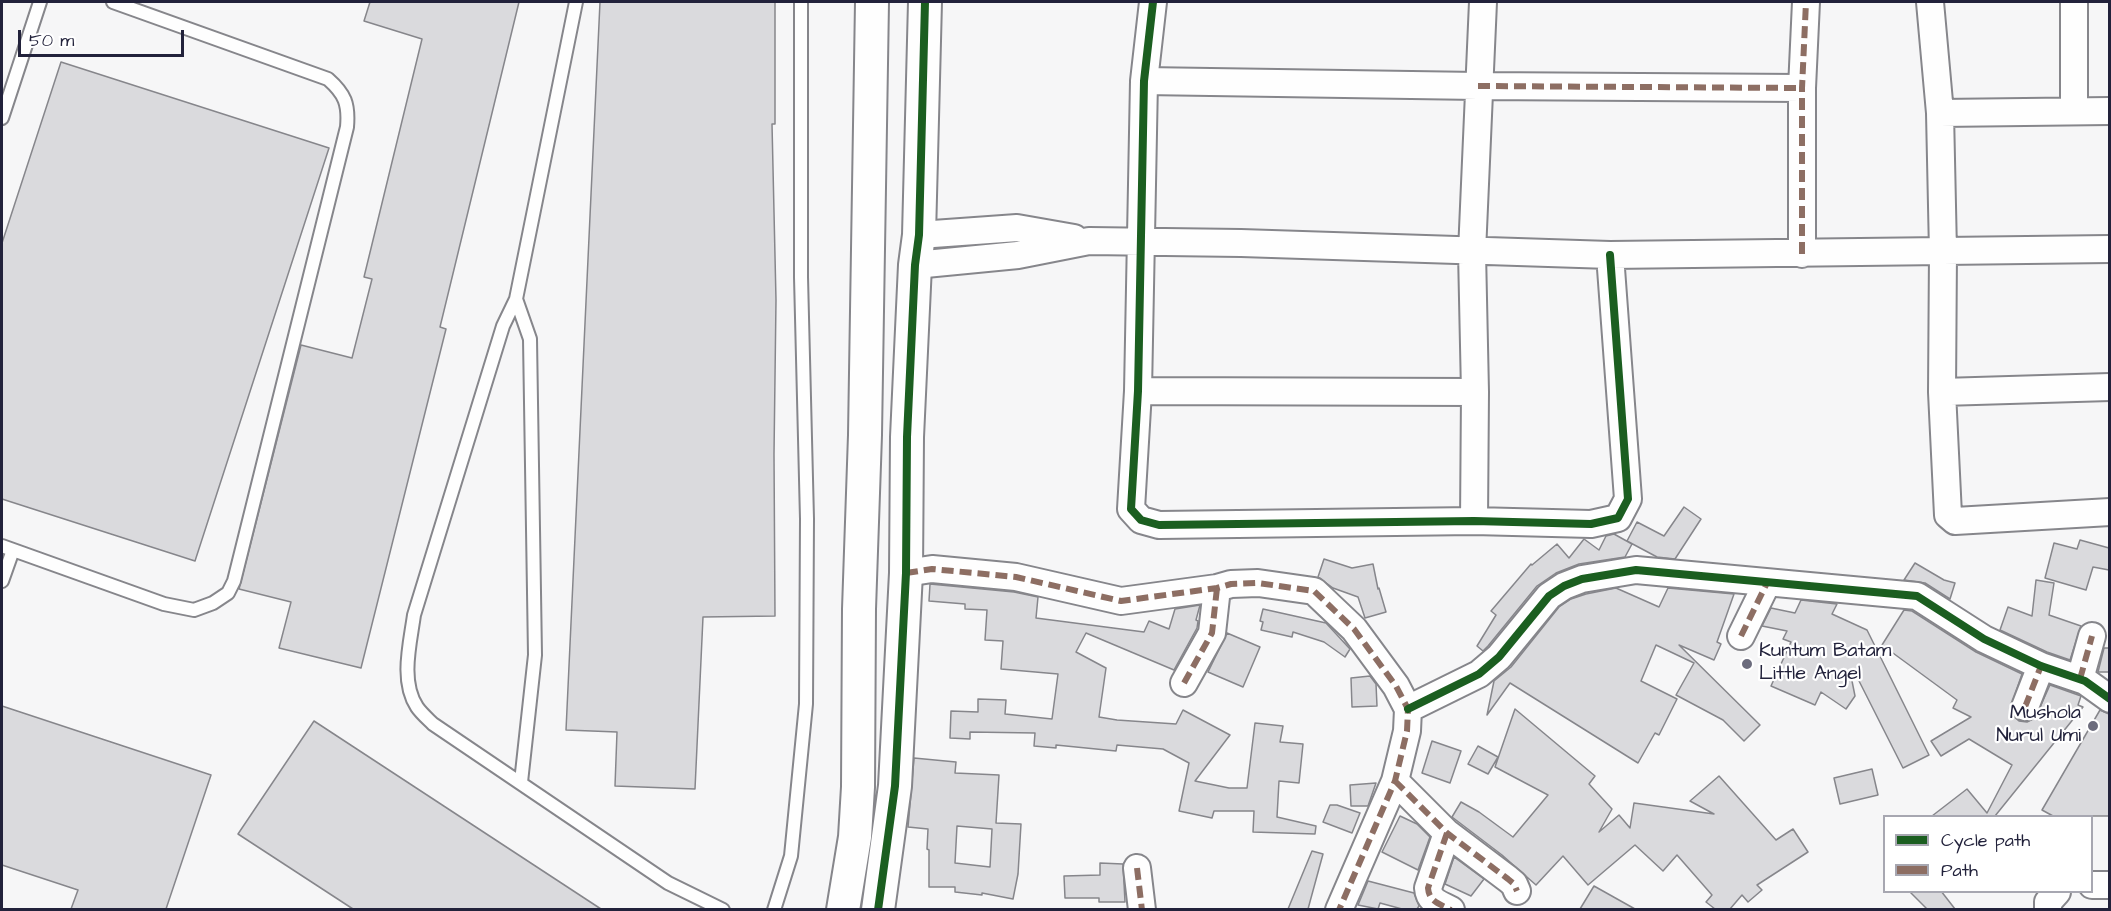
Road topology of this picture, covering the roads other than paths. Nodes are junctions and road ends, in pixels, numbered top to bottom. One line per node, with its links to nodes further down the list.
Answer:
1 (40, 2): 18 (lane)
2 (113, 2): 35 (lane)
3 (576, 2): 26 (lane)
4 (801, 2): 57 (lane)
5 (872, 2): 31 (street)
6 (925, 2): 21 (street)
7 (1153, 2): 12 (street)
8 (1483, 2): 13 (street)
9 (1806, 2): 14 (street)
10 (1930, 2): 17 (street)
11 (2074, 2): 15 (street)
12 (1144, 81): 13 (street); 19 (street)
13 (1478, 86): 14 (street); 22 (street)
14 (1802, 88): 24 (street)
15 (2073, 110): 16 (street); 17 (street)
16 (2109, 111)
17 (1940, 113): 23 (street)
18 (2, 118)
19 (1140, 241): 21 (street); 22 (street); 28 (street)
20 (2109, 249): 23 (street)
21 (917, 250): 32 (street)
22 (1472, 252): 25 (street); 29 (street)
23 (1943, 252): 24 (street); 30 (street)
24 (1802, 254): 25 (street)
25 (1610, 255): 34 (street)
26 (516, 299): 49 (lane); 49 (lane)
27 (2109, 387): 30 (street)
28 (1138, 390): 29 (street); 34 (street)
29 (1475, 392): 34 (street)
30 (1942, 392): 33 (street)
31 (865, 435): 32 (street); 58 (street)
32 (907, 437): 36 (street)
33 (2109, 512)
34 (1474, 521)
35 (7, 548): 37 (lane)
36 (906, 573): 39 (street); 59 (street)
37 (2, 581)
38 (1767, 582): 40 (street); 42 (street); 47 (street)
39 (1217, 588): 44 (street); 47 (street)
40 (1741, 636)
41 (2092, 636): 43 (street)
42 (2041, 666): 43 (street); 46 (street)
43 (2080, 679): 45 (street)
44 (1184, 683)
45 (2109, 699)
46 (2025, 707)
47 (1408, 709): 48 (street)
48 (1395, 781): 50 (street); 61 (street)
49 (521, 782): 56 (lane)
50 (1447, 833): 54 (street); 62 (street)
51 (1137, 868): 60 (street)
52 (2093, 885): 53 (street)
53 (2109, 885)
54 (1517, 891)
55 (2055, 893): 63 (street)
56 (723, 909)
57 (774, 909)
58 (843, 909)
59 (878, 909)
60 (1142, 909)
61 (1339, 909)
62 (1451, 909)
63 (2048, 909)

